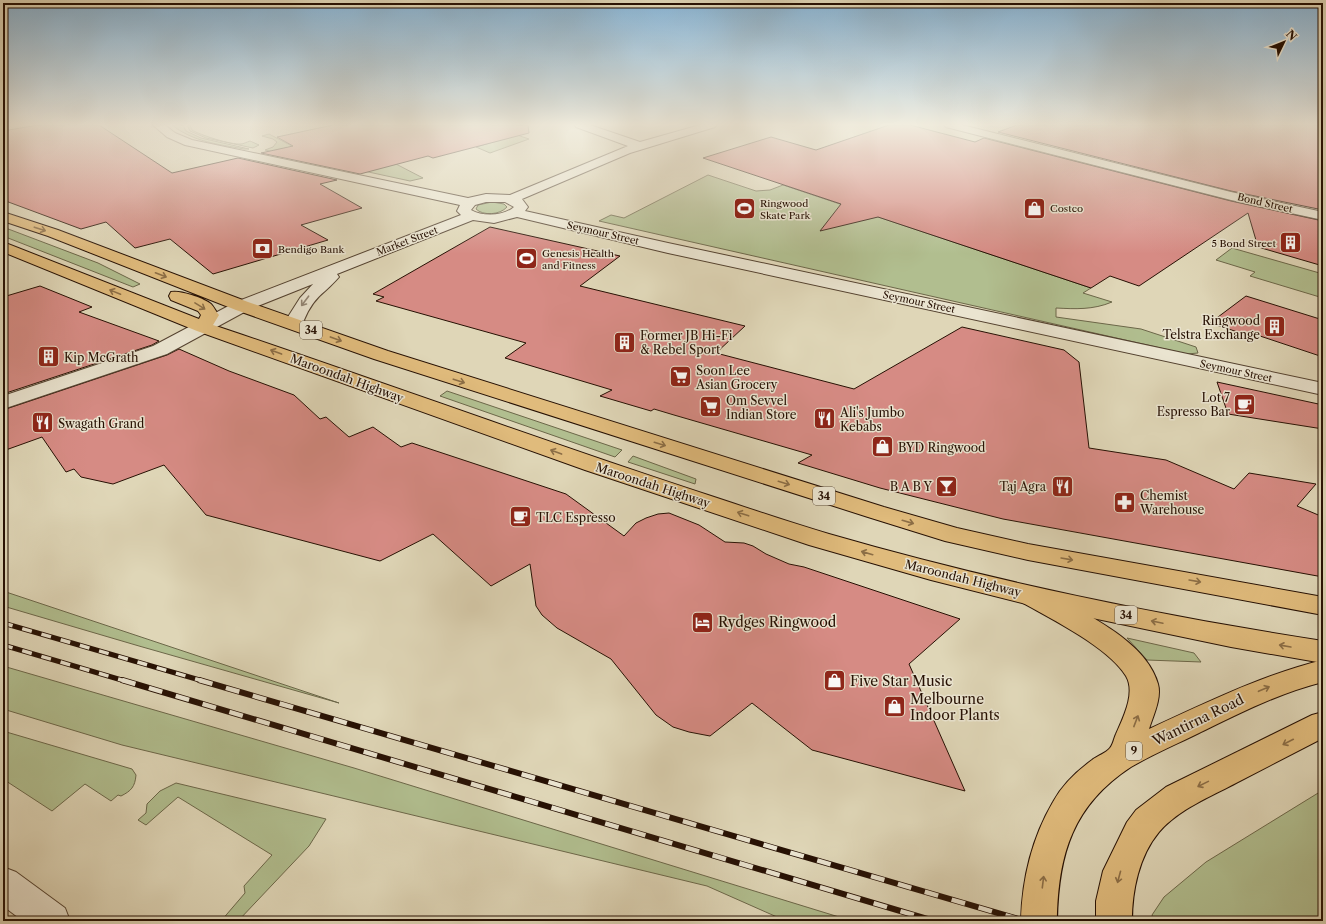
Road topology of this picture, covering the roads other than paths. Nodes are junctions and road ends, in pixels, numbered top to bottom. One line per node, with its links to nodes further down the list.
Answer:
1 (296, 168): 6 (street)
2 (588, 168): 5 (street)
3 (1121, 168): 8 (street, Bond Street)
4 (1146, 168): 8 (street, Bond Street)
5 (514, 206): 6 (street, Market Street); 6 (street); 15 (street, Seymour Street)
6 (470, 209): 11 (street, Market Street)
7 (3, 216): 10 (main road, 34, one-way to 10)
8 (1323, 216)
9 (3, 247): 14 (main road, Maroondah Highway / 34, one-way to 9)
10 (122, 260): 12 (main road, 34, one-way to 12); 14 (main road, one-way to 14)
11 (344, 266): 12 (street, Market Street); 13 (street, Market Street, one-way to 13)
12 (242, 306): 13 (main road, 34); 14 (street, Market Street)
13 (298, 325): 18 (main road, 34, one-way to 18)
14 (203, 327): 16 (street, Market Street); 17 (main road, Maroondah Highway / 34, one-way to 14)
15 (1323, 390)
16 (3, 403)
17 (1030, 596): 19 (main road, Maroondah Highway / 34, one-way to 17); 22 (main road, one-way to 17)
18 (1323, 606)
19 (1323, 652)
20 (1323, 671): 22 (main road, Wantirna Road / 9, one-way to 20)
21 (1323, 724): 26 (main road, one-way to 26)
22 (1122, 757): 25 (main road, Wantirna Road / 9, one-way to 22)
23 (3, 884): 24 (street)
24 (52, 921)
25 (1039, 921)
26 (1114, 921)

